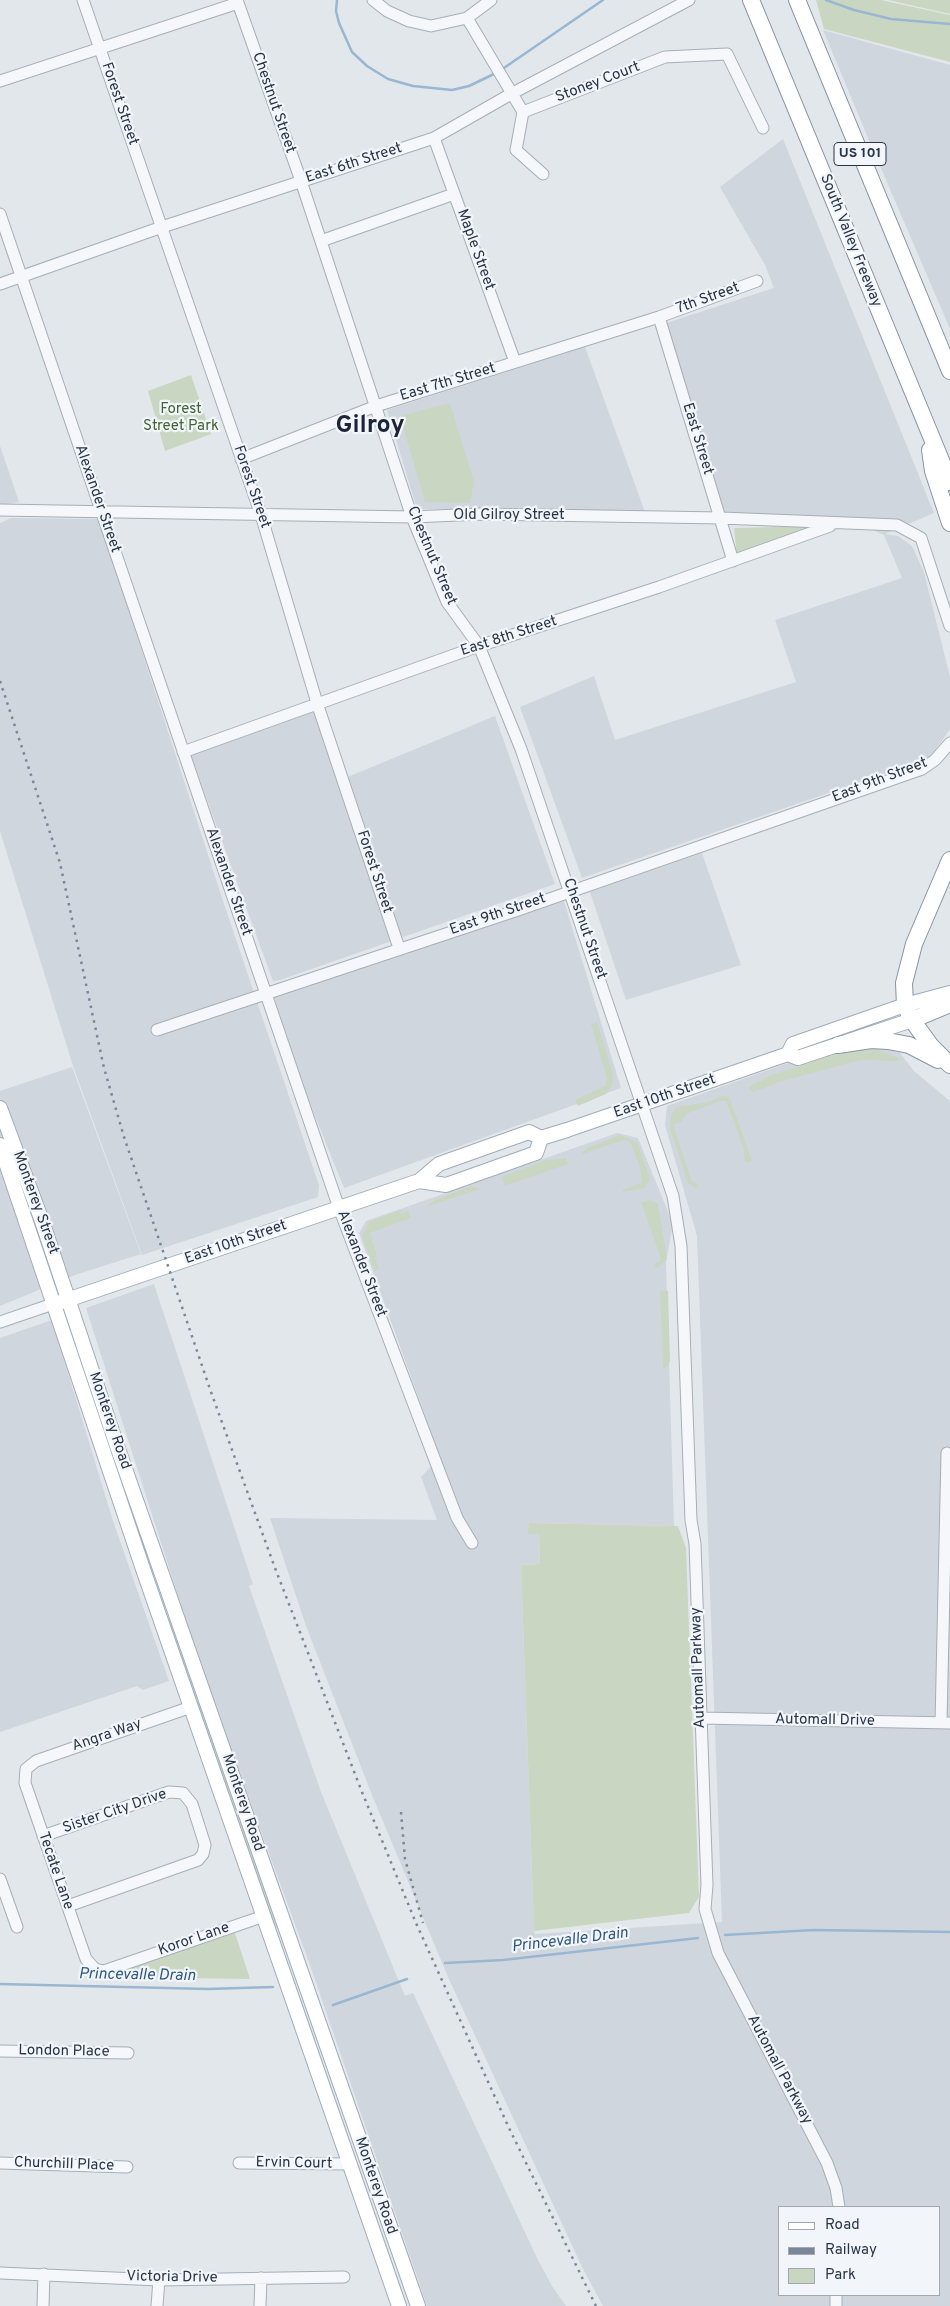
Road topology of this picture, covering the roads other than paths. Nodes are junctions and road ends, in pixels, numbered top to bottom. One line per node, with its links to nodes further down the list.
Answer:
1 (83, 0): 9 (street, Forest Street)
2 (373, 0): 8 (street)
3 (491, 0): 8 (street)
4 (689, 0): 11 (street, East 6th Street)
5 (751, 0): 30 (highway, South Valley Freeway / US 101)
6 (797, 0): 24 (highway, US 101)
7 (238, 1): 9 (street); 16 (street, Chestnut Street)
8 (467, 18): 11 (street)
9 (101, 50): 10 (street); 19 (street, Forest Street)
10 (0, 81)
11 (511, 94): 12 (street); 14 (street, East 6th Street)
12 (523, 112): 13 (street, Stoney Court); 15 (street)
13 (763, 128)
14 (434, 138): 16 (street, East 6th Street); 17 (street, Maple Street)
15 (543, 174)
16 (301, 181): 19 (street, East 6th Street); 20 (street, Chestnut Street)
17 (454, 194): 20 (street); 26 (street, Maple Street)
18 (0, 214): 21 (street, Alexander Street)
19 (162, 227): 21 (street, East 6th Street); 31 (street, Forest Street)
20 (321, 241): 29 (street, Chestnut Street)
21 (22, 276): 23 (street, East 6th Street); 34 (street, Alexander Street)
22 (757, 281): 25 (street, 7th Street)
23 (0, 284)
24 (918, 293): 27 (highway); 28 (highway, US 101)
25 (659, 317): 26 (street, East 7th Street); 37 (street, East Street)
26 (515, 362): 29 (street, East 7th Street)
27 (950, 362)
28 (950, 371)
29 (376, 406): 31 (street, East 7th Street); 36 (street, Chestnut Street)
30 (928, 430): 32 (highway, South Valley Freeway / US 101); 38 (highway)
31 (241, 459): 35 (street, Forest Street)
32 (950, 482)
33 (0, 510): 34 (street, Old Gilroy Street)
34 (100, 511): 35 (street, Old Gilroy Street); 45 (street, Alexander Street)
35 (261, 515): 36 (street, Old Gilroy Street); 43 (street, Forest Street)
36 (412, 517): 37 (street, Old Gilroy Street); 42 (street, Chestnut Street)
37 (722, 518): 39 (street, Old Gilroy Street); 40 (street, East Street)
38 (950, 523)
39 (836, 524): 40 (street, East 8th Street); 41 (street, Old Gilroy Street)
40 (733, 561): 42 (street, East 8th Street)
41 (950, 626)
42 (479, 646): 43 (street, East 8th Street); 47 (street, Chestnut Street)
43 (317, 703): 45 (street, East 8th Street); 48 (street, Forest Street)
44 (948, 747): 47 (street, East 9th Street)
45 (183, 752): 50 (street, Alexander Street)
46 (950, 860): 52 (highway)
47 (571, 890): 48 (street, East 9th Street); 57 (street, Chestnut Street)
48 (399, 948): 50 (street, East 9th Street)
49 (950, 993): 52 (main road, East 10th Street)
50 (266, 994): 53 (street, East 9th Street); 62 (street, Alexander Street)
51 (950, 1004): 52 (highway, East 10th Street)
52 (909, 1013): 54 (main road, East 10th Street); 55 (main road, East 10th Street); 56 (highway)
53 (157, 1030)
54 (838, 1045): 55 (main road, East 10th Street); 56 (highway)
55 (788, 1054): 57 (main road, East 10th Street)
56 (950, 1067)
57 (642, 1104): 59 (main road, East 10th Street); 69 (street, Automall Parkway)
58 (0, 1108): 63 (main road, Monterey Street)
59 (541, 1138): 61 (main road, East 10th Street); 61 (main road, East 10th Street)
60 (0, 1145): 64 (main road, Monterey Street)
61 (418, 1181): 62 (main road, East 10th Street)
62 (339, 1208): 63 (main road, East 10th Street); 67 (street, Alexander Street)
63 (69, 1299): 64 (main road, East 10th Street); 94 (main road, Monterey Road)
64 (53, 1304): 65 (street); 68 (main road, Monterey Road)
65 (0, 1322)
66 (947, 1453): 70 (street)
67 (472, 1543)
68 (191, 1707): 71 (street, Angra Way); 75 (main road, Monterey Road)
69 (701, 1718): 70 (street, Automall Drive); 84 (street, Automall Parkway)
70 (946, 1723)
71 (26, 1769): 72 (street, Tecate Lane)
72 (43, 1836): 74 (street, Tecate Lane); 74 (street, Sister City Drive)
73 (0, 1879): 76 (street)
74 (68, 1906): 77 (street, Tecate Lane)
75 (264, 1916): 77 (street, Koror Lane); 82 (main road, Monterey Road)
76 (17, 1927)
77 (95, 1969)
78 (0, 2051): 79 (street, London Place)
79 (128, 2054)
80 (0, 2163): 83 (street, Churchill Place)
81 (239, 2163): 82 (street, Ervin Court)
82 (350, 2164): 93 (main road, Monterey Road)
83 (128, 2167)
84 (839, 2206)
85 (0, 2273): 86 (street, Victoria Drive)
86 (44, 2274): 89 (street, Victoria Drive); 90 (street)
87 (344, 2277): 88 (street, Victoria Drive)
88 (260, 2278): 89 (street, Victoria Drive); 92 (street)
89 (159, 2280): 91 (street)
90 (43, 2306)
91 (157, 2306)
92 (260, 2306)
93 (399, 2306)
94 (418, 2306)

